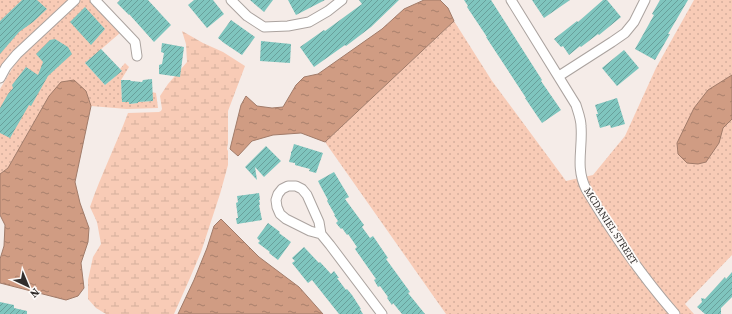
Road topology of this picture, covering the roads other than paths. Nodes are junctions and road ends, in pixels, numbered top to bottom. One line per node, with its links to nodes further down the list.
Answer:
1 (75, 0): 9 (street)
2 (95, 0): 7 (street)
3 (231, 0): 4 (street)
4 (342, 0)
5 (511, 0): 8 (street, MCDANIEL STREET)
6 (645, 0): 8 (street)
7 (137, 56)
8 (559, 76): 12 (street, MCDANIEL STREET)
9 (0, 78)
10 (321, 234): 10 (street); 11 (street)
11 (382, 314)
12 (675, 314)

